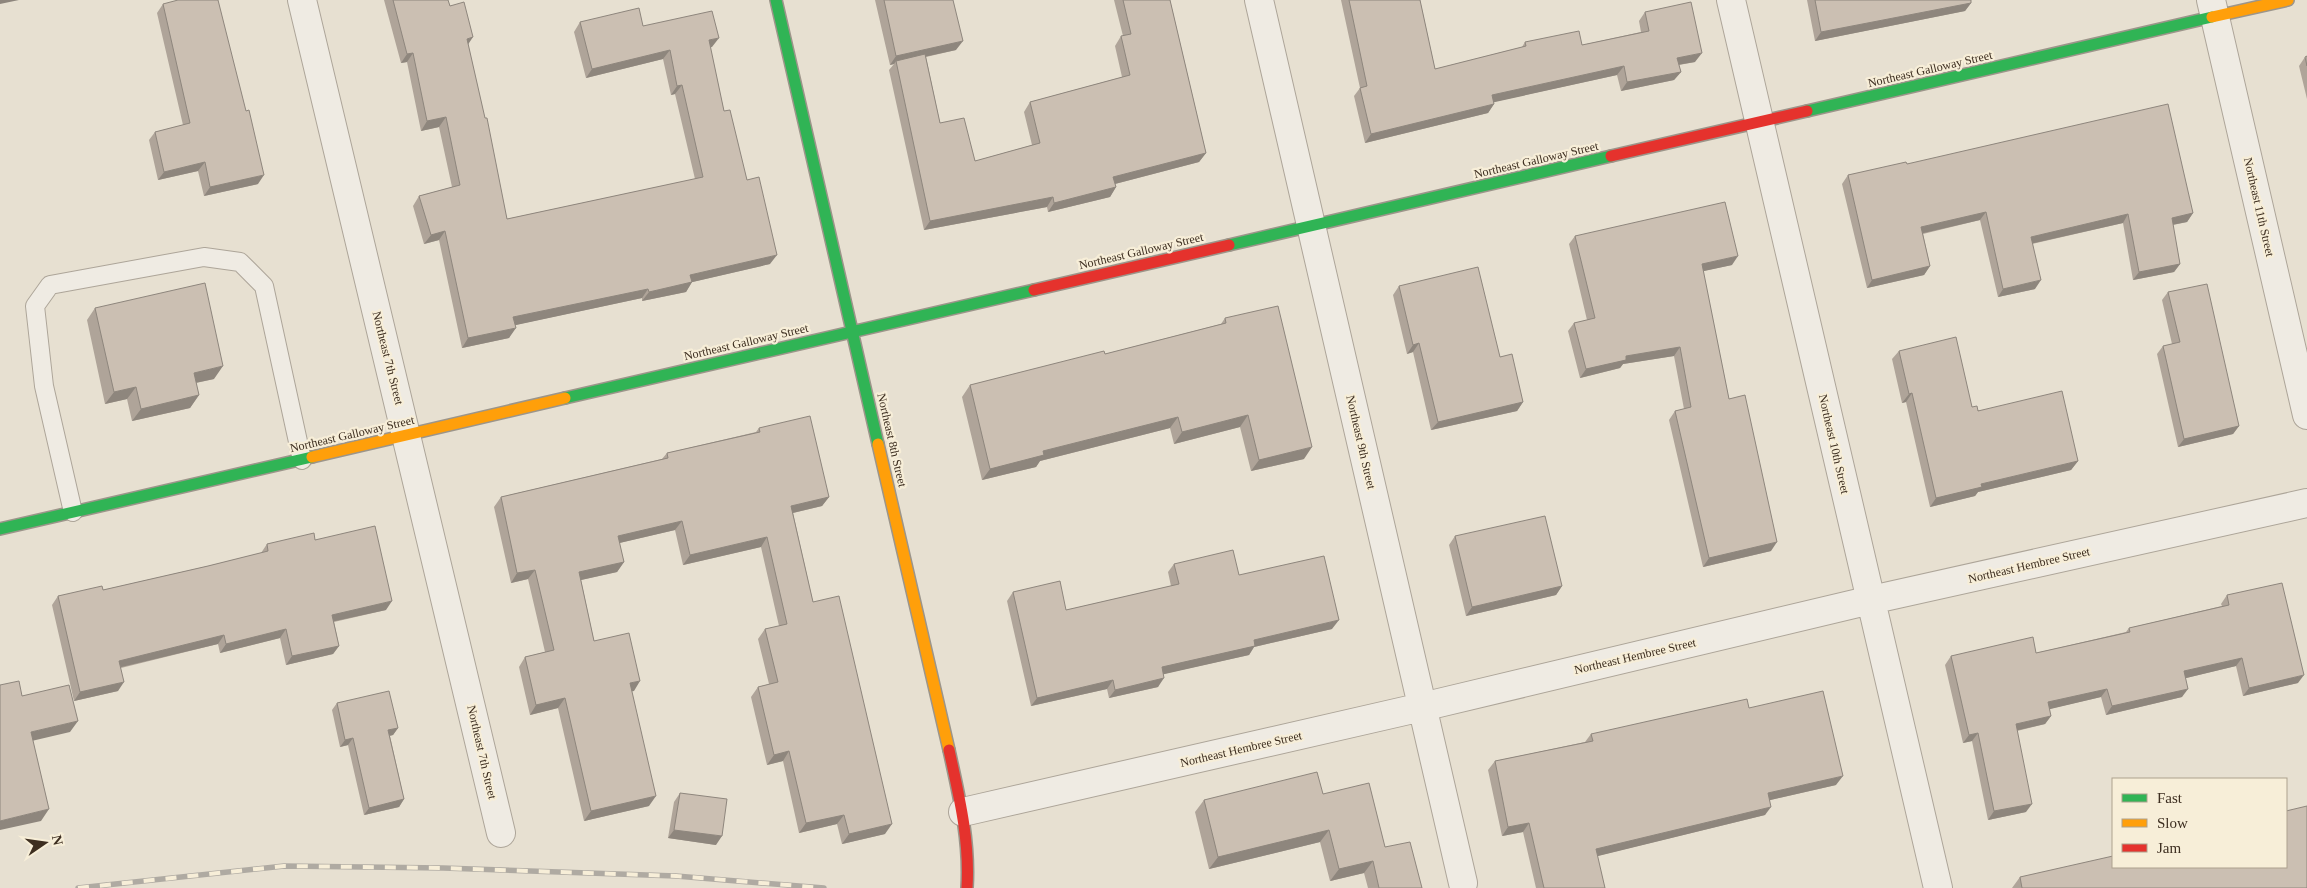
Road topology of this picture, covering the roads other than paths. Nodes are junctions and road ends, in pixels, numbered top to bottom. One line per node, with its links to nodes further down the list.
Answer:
1 (302, 0): 11 (street, Northeast 7th Street)
2 (776, 0): 9 (street, Northeast 8th Street)
3 (1259, 0): 8 (street, Northeast 9th Street)
4 (1731, 0): 7 (street, Northeast 10th Street)
5 (2288, 0): 6 (street, Northeast Galloway Street)
6 (2213, 8): 7 (street, Northeast Galloway Street); 10 (street, Northeast 11th Street)
7 (1760, 122): 8 (street, Northeast Galloway Street); 16 (street, Northeast 10th Street)
8 (1311, 226): 9 (street, Northeast Galloway Street); 17 (street, Northeast 9th Street)
9 (852, 332): 11 (street, Northeast Galloway Street); 18 (street, Northeast 8th Street)
10 (2307, 415)
11 (407, 435): 12 (street, Northeast Galloway Street); 19 (street, Northeast 7th Street)
12 (302, 460): 14 (street, Northeast Galloway Street); 14 (lane)
13 (2307, 503): 16 (street, Northeast Hembree Street)
14 (73, 512): 15 (street, Northeast Galloway Street)
15 (0, 529)
16 (1871, 600): 17 (street, Northeast Hembree Street); 22 (street, Northeast 10th Street)
17 (1422, 707): 18 (street, Northeast Hembree Street); 20 (street, Northeast 9th Street)
18 (963, 812): 21 (street, Northeast 8th Street)
19 (501, 833)
20 (1463, 883)
21 (966, 888)
22 (1938, 888)

